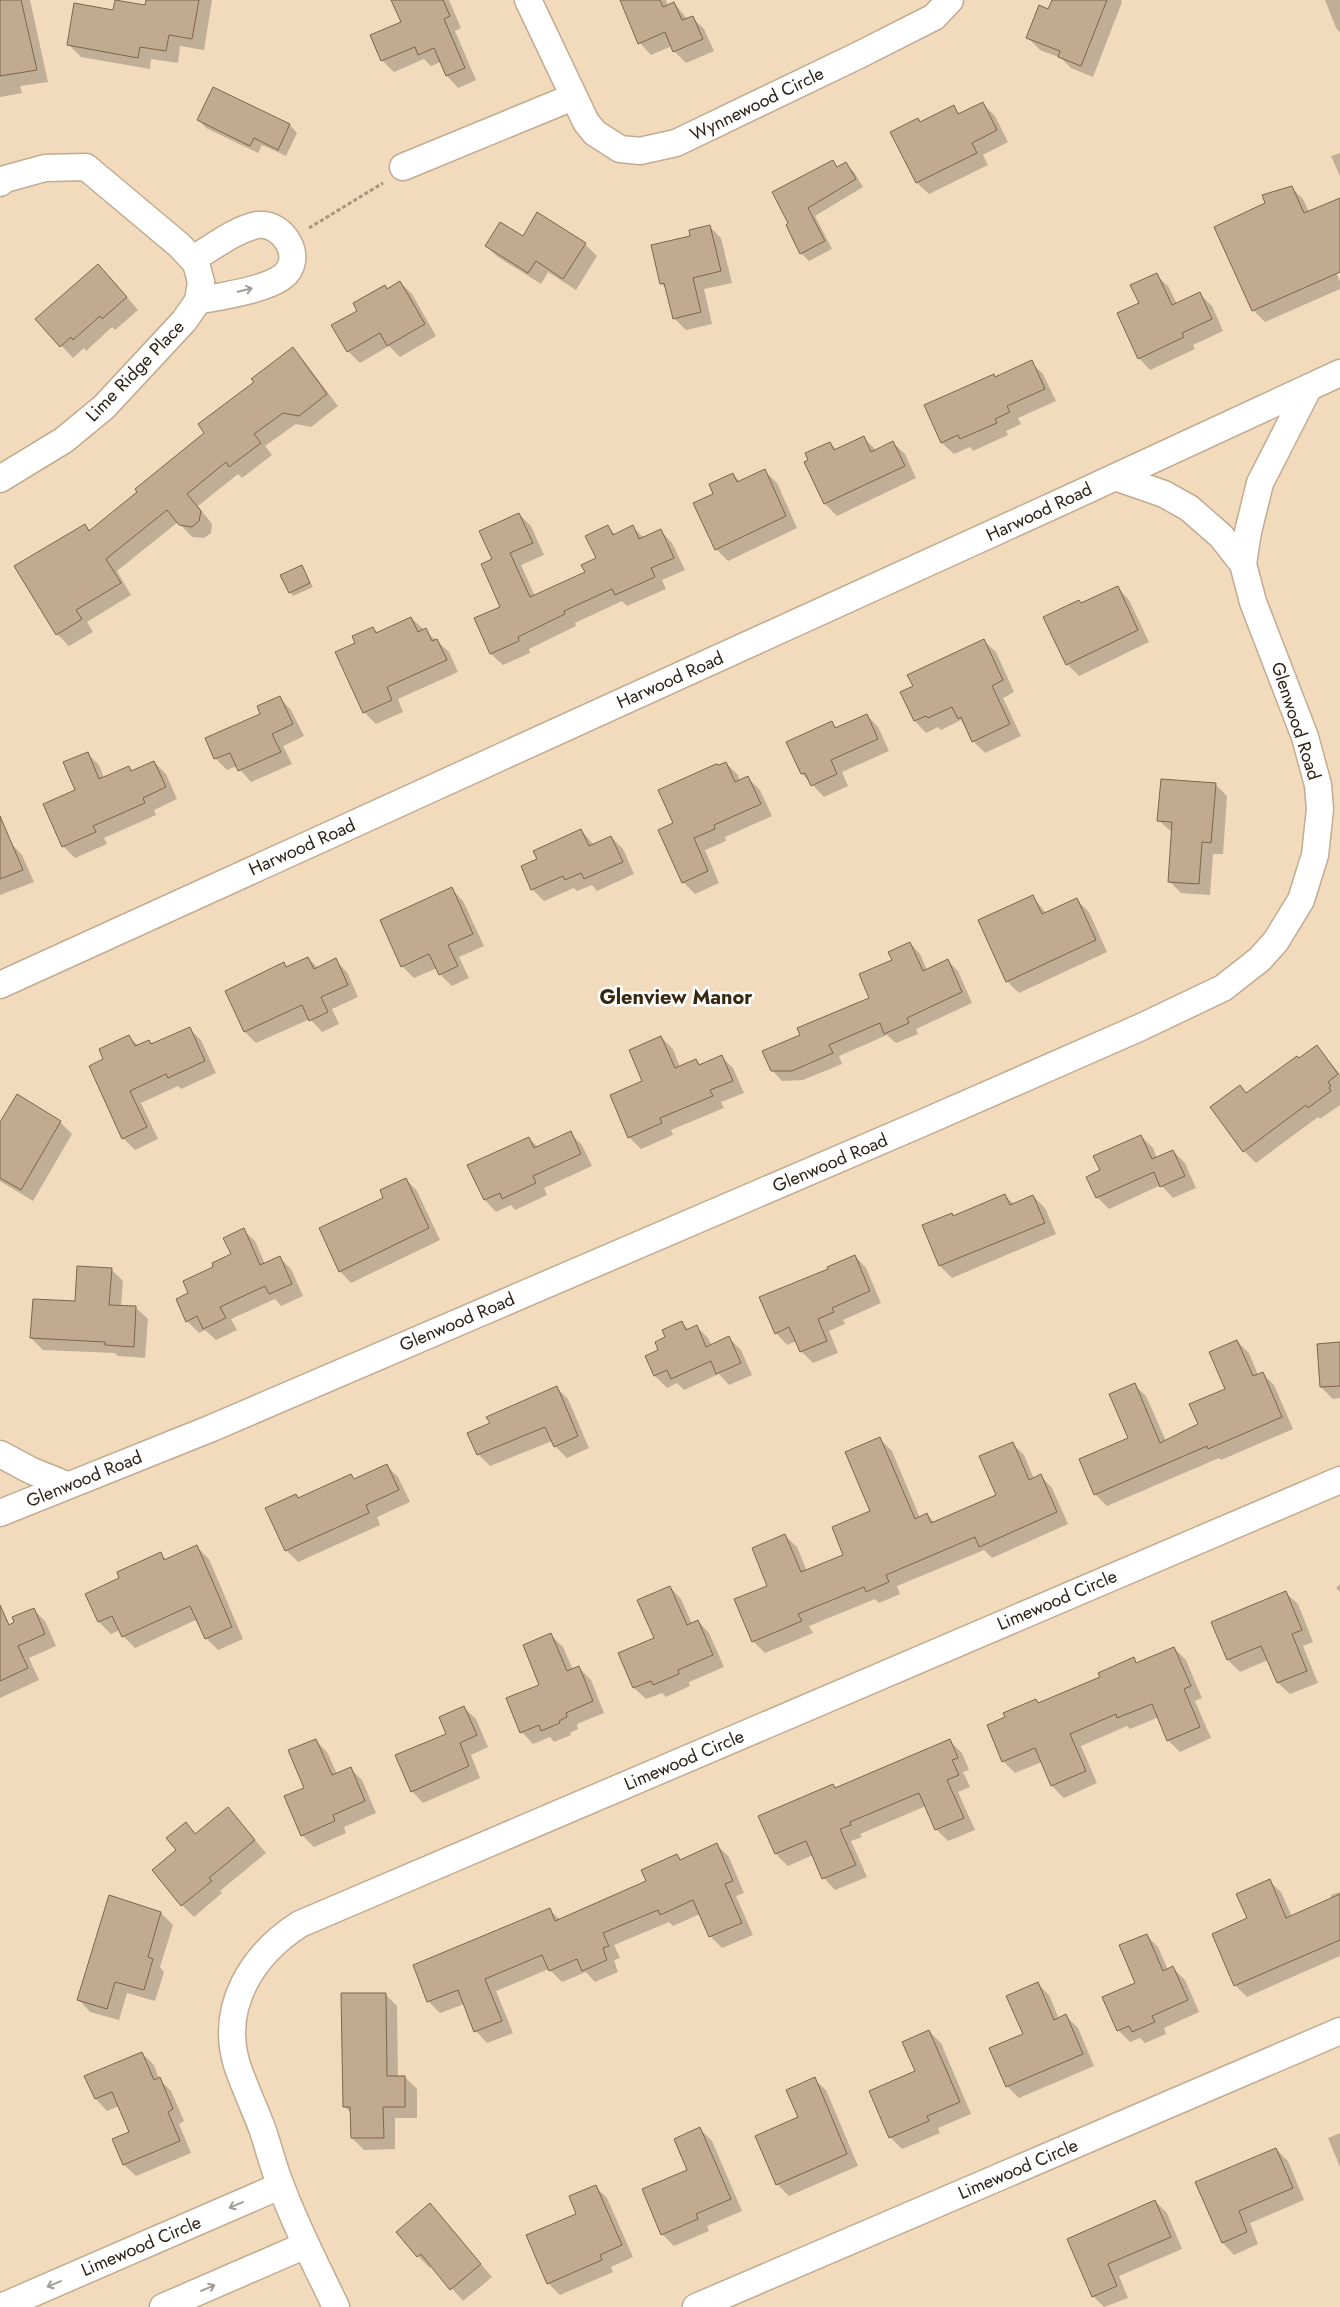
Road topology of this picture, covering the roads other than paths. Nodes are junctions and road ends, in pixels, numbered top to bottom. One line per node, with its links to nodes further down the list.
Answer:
1 (528, 0): 3 (street, Wynnewood Circle)
2 (950, 0): 3 (street, Wynnewood Circle)
3 (573, 97): 4 (street)
4 (403, 167)
5 (0, 183): 6 (street)
6 (197, 281): 6 (street, one-way to 6); 10 (street, Lime Ridge Place)
7 (1340, 373): 8 (street, Harwood Road)
8 (1309, 387): 9 (street, Harwood Road); 11 (street, Glenwood Road)
9 (1115, 477): 11 (street, Glenwood Road); 12 (street, Harwood Road)
10 (0, 479)
11 (1243, 564): 15 (street, Glenwood Road)
12 (0, 985)
13 (0, 1454): 15 (street)
14 (1340, 1480): 18 (street, Limewood Circle)
15 (68, 1485): 16 (street, Glenwood Road)
16 (0, 1513)
17 (1340, 2031): 23 (street, Limewood Circle)
18 (280, 2186): 19 (street, Limewood Circle); 20 (street, Limewood Circle, one-way to 20)
19 (306, 2245): 21 (street, one-way to 19); 22 (street, Limewood Circle)
20 (1, 2307)
21 (163, 2307)
22 (336, 2307)
23 (696, 2307)

